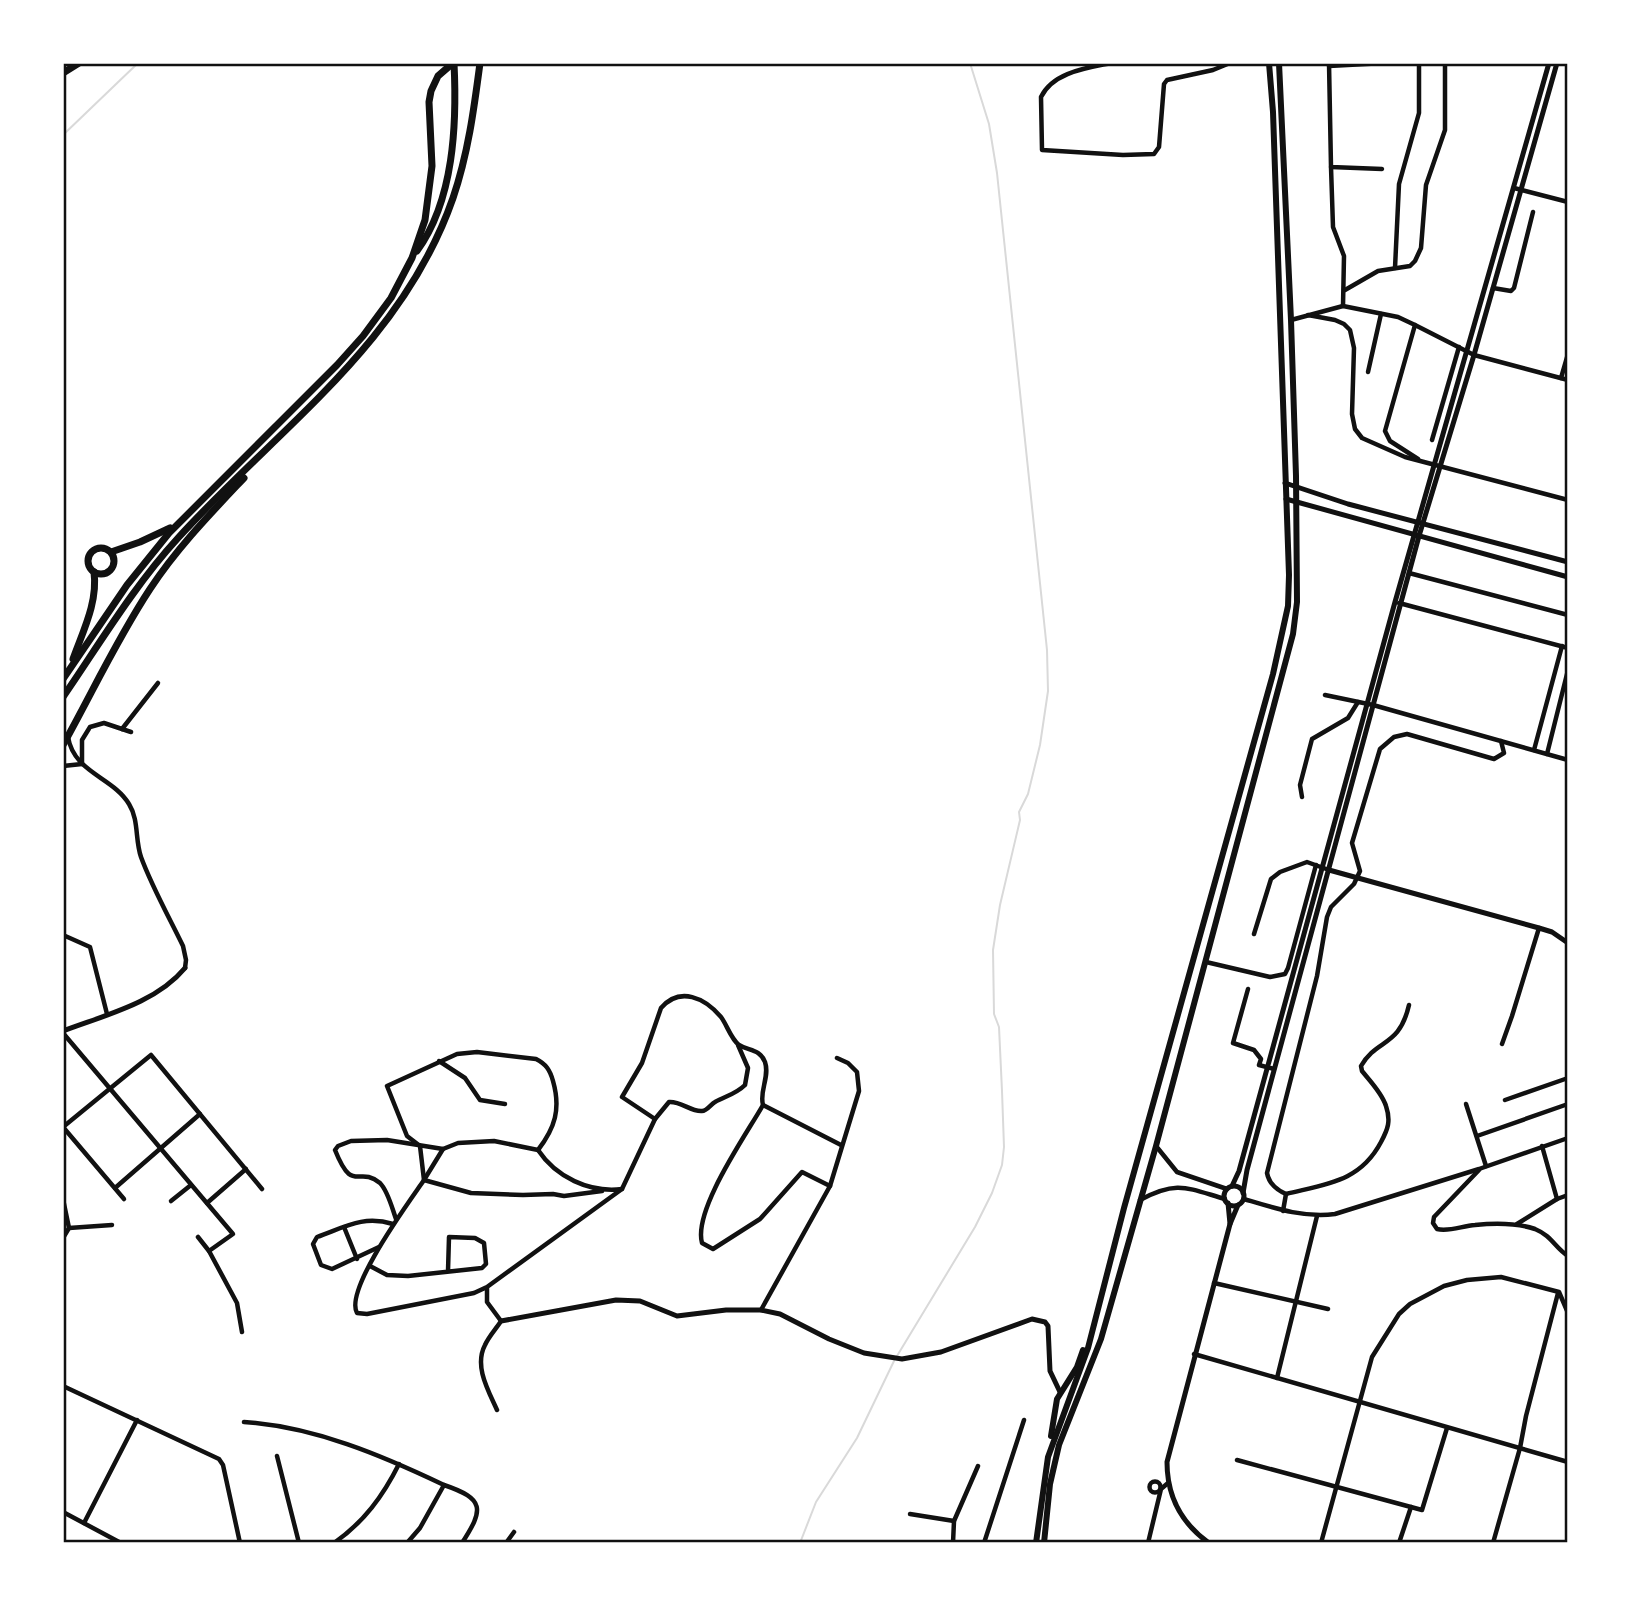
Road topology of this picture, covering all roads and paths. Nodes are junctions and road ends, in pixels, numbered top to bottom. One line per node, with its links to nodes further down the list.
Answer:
1 (79, 63): 14 (highway)
2 (454, 63): 20 (highway); 21 (highway)
3 (480, 63): 22 (highway)
4 (1111, 63): 5 (street)
5 (1230, 63)
6 (1269, 63): 41 (main road)
7 (1279, 63): 29 (main road)
8 (1385, 63): 13 (street)
9 (1419, 63): 23 (street)
10 (1446, 63): 23 (street)
11 (1549, 63): 17 (street)
12 (1557, 63): 17 (street)
13 (1329, 65): 15 (street)
14 (63, 73)
15 (1331, 167): 16 (street); 25 (street)
16 (1382, 169)
17 (1517, 189): 18 (street); 24 (street); 32 (street)
18 (1568, 202)
19 (1534, 212): 24 (street)
20 (428, 235): 21 (highway); 22 (highway)
21 (412, 258): 47 (highway)
22 (422, 263): 37 (highway)
23 (1395, 268): 25 (street)
24 (1493, 288): 32 (street)
25 (1345, 290): 26 (street)
26 (1343, 306): 27 (street); 28 (street)
27 (1381, 314): 30 (street); 34 (street)
28 (1308, 315): 29 (street); 39 (street)
29 (1292, 320): 42 (main road)
30 (1415, 325): 31 (street); 39 (street)
31 (1459, 347): 32 (street); 38 (street)
32 (1471, 353): 35 (street); 40 (street)
33 (1568, 354): 35 (street)
34 (1368, 372)
35 (1561, 378): 36 (street)
36 (1568, 380)
37 (330, 387): 62 (highway); 67 (highway)
38 (1432, 440)
39 (1424, 463): 40 (street)
40 (1438, 467): 44 (street); 46 (street)
41 (1285, 483): 42 (street); 43 (main road)
42 (1296, 486): 45 (main road); 46 (street)
43 (1286, 499): 45 (street); 160 (main road)
44 (1568, 500)
45 (1295, 503): 48 (street); 83 (main road)
46 (1421, 523): 48 (street); 50 (street)
47 (177, 524): 49 (highway); 57 (highway)
48 (1417, 536): 52 (street); 53 (street)
49 (111, 552): 51 (highway); 51 (highway)
50 (1568, 562)
51 (94, 572): 57 (highway)
52 (1407, 573): 54 (street); 55 (street)
53 (1568, 577)
54 (1398, 603): 56 (street); 64 (street)
55 (1568, 615)
56 (1565, 647): 70 (street)
57 (70, 668): 59 (highway)
58 (1568, 670): 71 (street)
59 (63, 679)
60 (158, 683): 65 (street)
61 (1325, 695): 63 (street)
62 (63, 697)
63 (1358, 702): 64 (street); 75 (street)
64 (1370, 705): 68 (street); 77 (street)
65 (122, 729): 66 (street); 73 (street)
66 (131, 732)
67 (68, 737): 69 (highway); 73 (street)
68 (1501, 741): 70 (street); 78 (street)
69 (63, 745)
70 (1534, 750): 71 (street)
71 (1547, 754): 72 (street)
72 (1568, 760)
73 (82, 765): 74 (street); 84 (street)
74 (63, 766)
75 (1302, 797)
76 (1316, 865): 77 (street); 80 (street); 83 (street)
77 (1326, 868): 78 (street); 93 (street)
78 (1358, 877): 79 (street); 124 (street)
79 (1539, 928): 82 (street); 90 (street)
80 (1254, 934)
81 (63, 935): 87 (street)
82 (1568, 943)
83 (1206, 962): 108 (main road)
84 (185, 968): 87 (street)
85 (1248, 989): 93 (street)
86 (1409, 1005): 124 (street)
87 (107, 1014): 88 (street)
88 (63, 1032): 95 (street)
89 (738, 1044): 100 (street); 102 (street); 102 (street)
90 (1502, 1044)
91 (837, 1058): 106 (street)
92 (439, 1061): 97 (street); 107 (street); 112 (street)
93 (1271, 1068): 120 (street); 128 (street)
94 (1568, 1078): 96 (street)
95 (111, 1089): 101 (street); 103 (street); 110 (street)
96 (1505, 1100)
97 (505, 1104)
98 (1466, 1104): 104 (street)
99 (1568, 1104): 104 (street)
100 (763, 1105): 106 (street); 118 (street)
101 (200, 1114): 110 (street); 114 (street)
102 (655, 1119): 122 (street)
103 (63, 1127): 119 (street)
104 (1477, 1136): 113 (street)
105 (1568, 1138): 109 (street)
106 (841, 1145): 118 (street)
107 (420, 1146): 111 (street); 116 (street); 136 (street)
108 (1156, 1146): 120 (street); 130 (main road)
109 (1542, 1146): 113 (street); 129 (street)
110 (160, 1149): 117 (street); 119 (street)
111 (443, 1149): 112 (street); 116 (street)
112 (538, 1150): 123 (street)
113 (1486, 1166): 115 (street)
114 (246, 1169): 121 (street); 133 (street)
115 (1479, 1169): 135 (street); 139 (street)
116 (425, 1181): 123 (street); 136 (street)
117 (191, 1185): 131 (street); 133 (street)
118 (830, 1186): 157 (street)
119 (115, 1188): 127 (street)
120 (1229, 1188): 128 (street); 132 (street)
121 (262, 1189)
122 (622, 1189): 123 (street); 152 (street)
123 (613, 1190)
124 (1286, 1194): 134 (street)
125 (1568, 1195): 129 (street)
126 (63, 1199): 141 (street)
127 (124, 1199)
128 (1242, 1199): 132 (street); 134 (street); 138 (street)
129 (1557, 1199): 139 (street)
130 (1140, 1200): 132 (street); 169 (main road)
131 (171, 1201)
132 (1227, 1201): 138 (street)
133 (207, 1203): 145 (street)
134 (1283, 1211): 135 (street)
135 (1317, 1216): 155 (street)
136 (395, 1222): 140 (street); 144 (street)
137 (112, 1224): 141 (street)
138 (1230, 1224): 151 (street)
139 (1516, 1225): 146 (street)
140 (344, 1227): 148 (street); 148 (street)
141 (69, 1228): 143 (street)
142 (198, 1237): 145 (street)
143 (63, 1238)
144 (380, 1247): 148 (street); 149 (street)
145 (209, 1251): 162 (street)
146 (1565, 1252): 147 (street)
147 (1568, 1256)
148 (357, 1259)
149 (370, 1266): 150 (street); 154 (street)
150 (448, 1271): 150 (street)
151 (1214, 1283): 155 (street); 163 (street)
152 (487, 1287): 154 (street); 156 (street)
153 (1559, 1292): 159 (street); 168 (street); 175 (street)
154 (474, 1293): 156 (street)
155 (1297, 1301): 158 (street); 164 (street)
156 (487, 1302): 161 (street)
157 (761, 1310): 161 (street); 166 (street)
158 (1328, 1310)
159 (1568, 1313)
160 (1094, 1318): 166 (main road); 167 (main road)
161 (502, 1321): 170 (street)
162 (242, 1332)
163 (1194, 1354): 164 (street); 182 (street)
164 (1277, 1378): 168 (street)
165 (63, 1385): 171 (street)
166 (1060, 1392): 167 (main road); 169 (main road); 181 (main road)
167 (1071, 1394): 169 (main road)
168 (1358, 1401): 174 (street); 184 (street)
169 (1072, 1402): 181 (main road); 201 (main road)
170 (497, 1410)
171 (137, 1420): 189 (street); 192 (street)
172 (1024, 1420): 199 (street)
173 (244, 1422): 179 (street)
174 (1447, 1428): 175 (street); 185 (street)
175 (1520, 1448): 178 (street); 206 (street)
176 (277, 1456): 193 (street)
177 (1237, 1460): 184 (street)
178 (1568, 1462)
179 (399, 1464): 183 (street); 194 (street)
180 (978, 1466): 188 (street)
181 (1044, 1475): 200 (main road)
182 (1168, 1483): 202 (street); 203 (street)
183 (444, 1485): 195 (street); 196 (street)
184 (1337, 1487): 185 (street); 204 (street)
185 (1410, 1507): 205 (street)
186 (63, 1512): 189 (street)
187 (910, 1514): 188 (street)
188 (954, 1521): 198 (street)
189 (84, 1523): 191 (street)
190 (514, 1532): 197 (street)
191 (121, 1543)
192 (240, 1543)
193 (299, 1543)
194 (334, 1543)
195 (407, 1543)
196 (462, 1543)
197 (506, 1543)
198 (953, 1543)
199 (984, 1543)
200 (1035, 1543)
201 (1044, 1543)
202 (1148, 1543)
203 (1209, 1543)
204 (1321, 1543)
205 (1399, 1543)
206 (1493, 1543)

